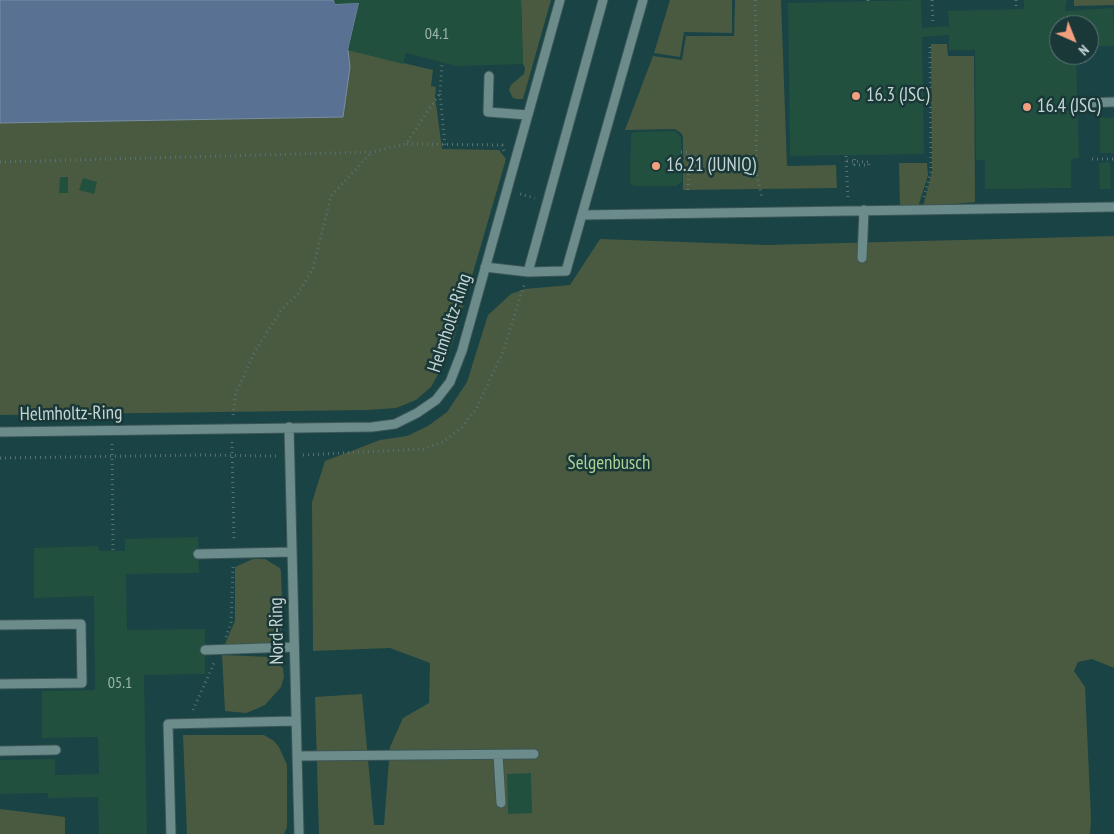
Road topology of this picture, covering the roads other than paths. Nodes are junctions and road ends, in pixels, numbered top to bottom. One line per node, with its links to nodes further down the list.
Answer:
1 (560, 0): 7 (street, Helmholtz-Ring)
2 (603, 0): 13 (street)
3 (643, 0): 10 (street)
4 (489, 76): 7 (street)
5 (1114, 102): 6 (street)
6 (1081, 103)
7 (528, 115): 12 (street, Helmholtz-Ring)
8 (1114, 207): 9 (street)
9 (864, 210): 10 (street); 11 (street)
10 (582, 215): 13 (street)
11 (862, 258)
12 (485, 267): 13 (street); 14 (street, Helmholtz-Ring)
13 (528, 272)
14 (289, 427): 15 (street, Helmholtz-Ring); 16 (street, Nord-Ring)
15 (0, 432)
16 (292, 552): 17 (street); 19 (street, Nord-Ring)
17 (198, 554)
18 (0, 625): 21 (street)
19 (294, 647): 20 (street); 22 (street, Nord-Ring)
20 (205, 650)
21 (0, 684)
22 (295, 721): 27 (street, Nord-Ring); 29 (street)
23 (56, 750): 24 (street)
24 (0, 751)
25 (534, 754): 26 (street)
26 (498, 755): 27 (street); 28 (street)
27 (297, 756): 30 (street, Nord-Ring)
28 (501, 803)
29 (171, 834)
30 (299, 834)

